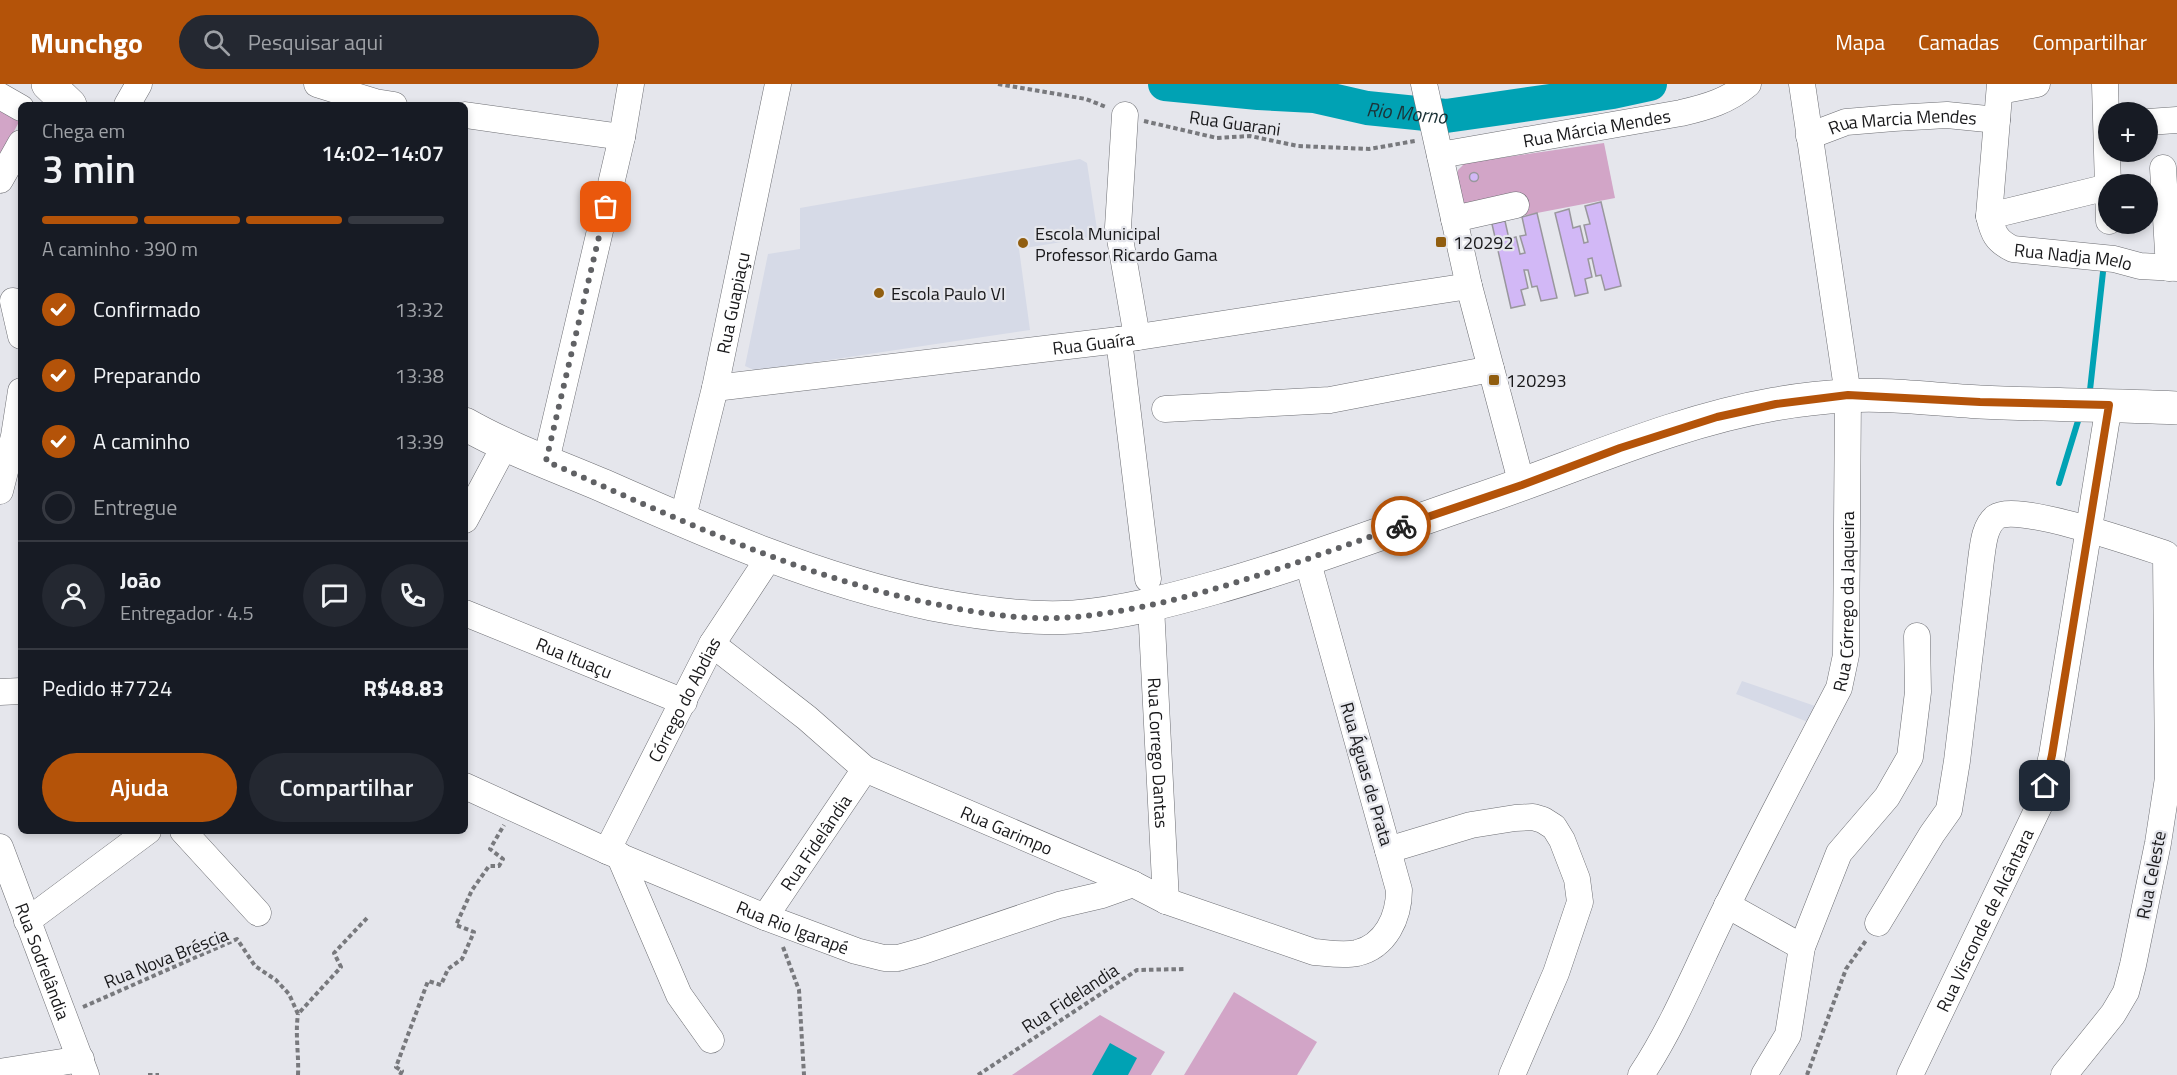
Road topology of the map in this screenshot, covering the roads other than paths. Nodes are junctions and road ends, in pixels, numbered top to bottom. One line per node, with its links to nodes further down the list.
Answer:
1 (139, 84): 12 (street)
2 (317, 84): 13 (street)
3 (631, 84): 22 (street)
4 (778, 84): 39 (street, Rua Guapiaçu)
5 (1424, 84): 23 (street)
6 (1748, 84): 23 (street, Rua Márcia Mendes)
7 (1802, 84): 21 (street, Rua Córrego da Jaqueira)
8 (2037, 84): 10 (street)
9 (2105, 84): 14 (street)
10 (2000, 87): 18 (street, Rua Marcia Mendes)
11 (0, 96): 15 (street)
12 (129, 102)
13 (375, 102)
14 (2106, 102)
15 (18, 106)
16 (1125, 116): 37 (street, Rua Corrego Dantas)
17 (468, 120): 22 (street)
18 (1997, 120): 21 (street, Rua Marcia Mendes); 29 (street, Rua Marcia Mendes)
19 (2177, 120): 20 (street)
20 (2158, 121)
21 (1809, 136): 40 (street, Rua Córrego da Jaqueira)
22 (622, 137): 47 (street)
23 (1437, 140): 30 (street)
24 (18, 148): 26 (street)
25 (2163, 168): 33 (street)
26 (0, 180)
27 (2098, 189): 29 (street)
28 (1516, 205): 30 (street)
29 (1989, 216): 32 (street, Rua Nadja Melo)
30 (1454, 219): 34 (street)
31 (2111, 234): 32 (street)
32 (2114, 259): 33 (street, Rua Nadja Melo)
33 (2173, 268)
34 (1469, 286): 37 (street, Rua Guaíra); 38 (street)
35 (11, 297): 36 (street)
36 (18, 324)
37 (1128, 338): 39 (street, Rua Guaíra); 55 (street, Rua Corrego Dantas)
38 (1482, 370): 43 (street); 48 (street)
39 (715, 388): 51 (street, Rua Guapiaçu)
40 (1848, 395): 41 (main road); 48 (main road); 71 (street, Rua Córrego da Jaqueira)
41 (2109, 405): 42 (main road); 52 (street, Rua Visconde de Alcântara)
42 (2177, 408)
43 (1166, 409)
44 (468, 426): 46 (main road)
45 (18, 438): 49 (street)
46 (505, 445): 47 (main road); 50 (street)
47 (546, 461): 51 (main road)
48 (1522, 485): 54 (main road)
49 (0, 490)
50 (468, 514)
51 (682, 521): 53 (main road)
52 (2089, 529): 75 (street); 84 (street, Rua Visconde de Alcântara); 85 (street, Rua Celeste)
53 (770, 556): 55 (main road); 58 (street, Córrego do Abdias)
54 (1307, 559): 55 (main road); 67 (street, Rua Águas de Prata)
55 (1150, 592): 70 (street, Rua Corrego Dantas)
56 (468, 614): 61 (street, Rua Ituaçu)
57 (1917, 636): 76 (street)
58 (712, 644): 61 (street, Córrego do Abdias); 62 (street, Rua Garimpo)
59 (18, 691): 60 (street)
60 (0, 692)
61 (684, 702): 68 (street, Córrego do Abdias)
62 (865, 769): 69 (street, Rua Garimpo); 73 (street, Rua Fidelândia)
63 (468, 787): 68 (street, Rua Rio Igarapé)
64 (144, 834): 74 (street)
65 (186, 834): 72 (street)
66 (0, 847): 74 (street, Rua Sodrelândia)
67 (1388, 850): 77 (street, Rua Águas de Prata); 81 (street)
68 (613, 853): 73 (street, Rua Rio Igarapé); 78 (street)
69 (1133, 884): 70 (street, Rua Garimpo); 73 (street, Rua Rio Igarapé)
70 (1166, 901): 77 (street, Rua Garimpo)
71 (1727, 905): 76 (street); 82 (street, Rua Córrego da Jaqueira)
72 (258, 913)
73 (769, 918)
74 (27, 921): 79 (street, Rua Sodrelândia)
75 (1878, 922)
76 (1802, 947): 83 (street)
77 (1337, 954)
78 (711, 1040)
79 (83, 1067): 80 (street)
80 (0, 1072)
81 (1512, 1075)
82 (1641, 1075)
83 (1764, 1075)
84 (1910, 1075)
85 (2064, 1075)

